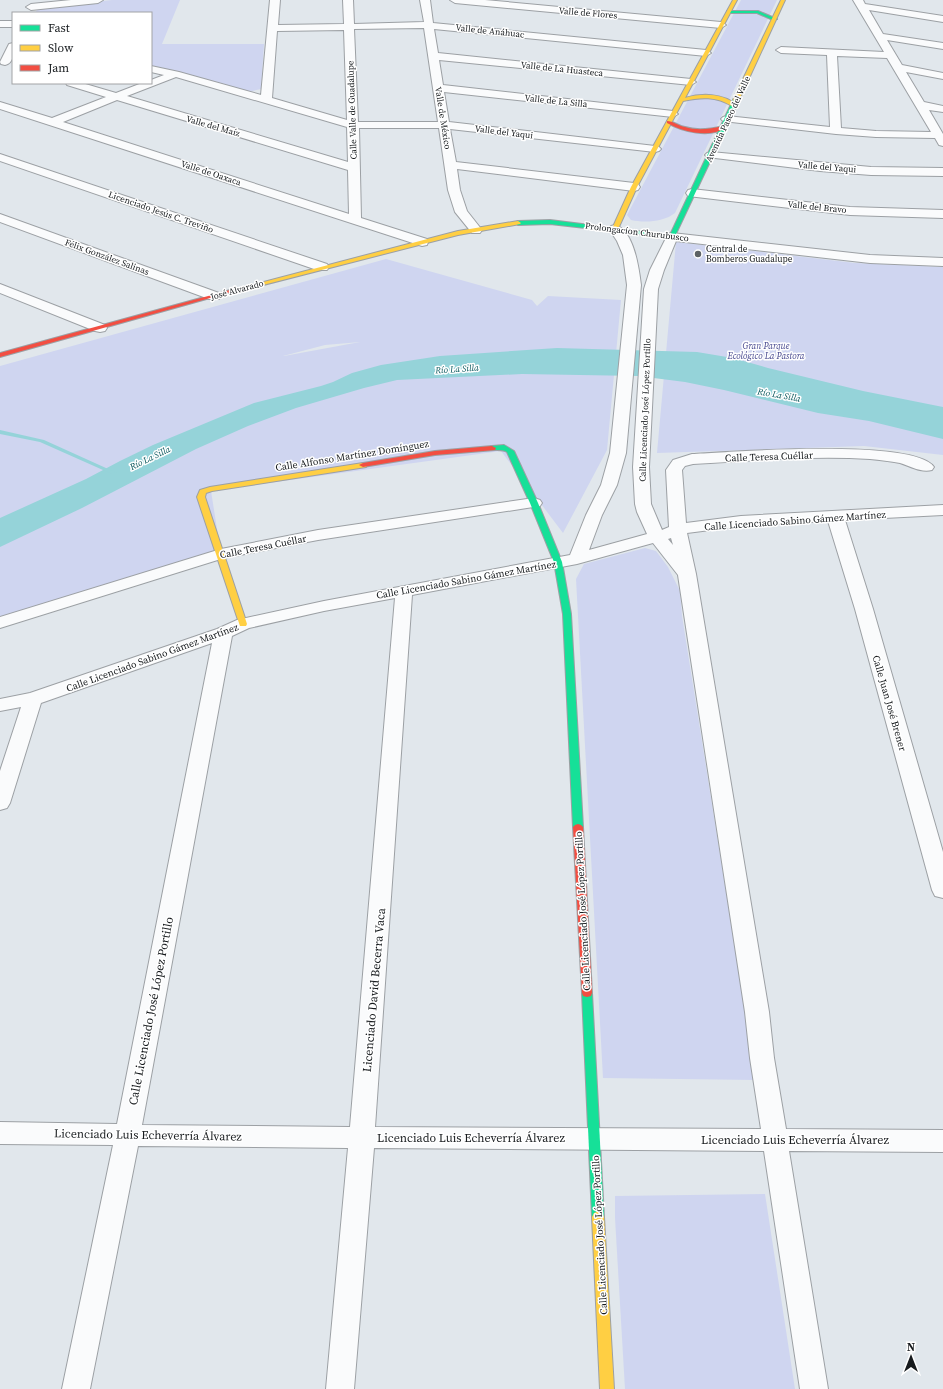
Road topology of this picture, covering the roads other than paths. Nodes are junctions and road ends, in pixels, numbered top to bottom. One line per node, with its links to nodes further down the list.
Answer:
1 (39, 0): 10 (street)
2 (98, 0): 10 (street)
3 (275, 0): 19 (street)
4 (348, 0): 18 (street, Calle Valle de Guadalupe)
5 (424, 0): 16 (street, Valle de México)
6 (455, 0): 17 (street, Valle de Flores)
7 (735, 0): 11 (street)
8 (783, 0): 12 (street, Avenida Paseo del Valle)
9 (860, 3): 13 (street); 20 (street)
10 (30, 10)
11 (729, 12): 12 (street); 17 (street)
12 (774, 19): 42 (street, Avenida Paseo del Valle)
13 (943, 19)
14 (0, 24): 15 (street)
15 (12, 24)
16 (428, 25): 18 (street, Valle de Anáhuac); 24 (street, Valle de Anáhuac); 27 (street, Valle de México)
17 (721, 25): 24 (street)
18 (349, 26): 19 (street, Valle de Anáhuac); 48 (street, Calle Valle de Guadalupe)
19 (273, 28): 39 (street)
20 (879, 36): 21 (street); 26 (street)
21 (943, 46)
22 (12, 48): 28 (street)
23 (781, 50): 25 (street)
24 (706, 53): 33 (street)
25 (832, 53): 26 (street); 50 (street)
26 (890, 55): 29 (street)
27 (433, 56): 33 (street, Valle de La Huasteca); 37 (street, Valle de México)
28 (6, 62)
29 (899, 68): 32 (street); 43 (street)
30 (152, 69): 31 (street, Valle del Yaqui)
31 (175, 74): 36 (street); 39 (street, Valle del Yaqui)
32 (943, 76)
33 (691, 82): 40 (street)
34 (74, 84): 38 (street, Valle del Maíz)
35 (151, 84): 38 (street)
36 (152, 84)
37 (438, 88): 45 (street, Valle de La Silla); 49 (street, Valle de México)
38 (117, 98): 46 (street); 56 (street, Valle del Maíz)
39 (266, 100): 48 (street, Valle del Yaqui)
40 (681, 100): 42 (street); 45 (street)
41 (0, 105): 46 (street, Valle de Oaxaca)
42 (734, 105): 47 (street, Avenida Paseo del Valle)
43 (921, 106): 44 (street); 51 (street)
44 (943, 109)
45 (671, 118): 47 (street); 52 (street)
46 (52, 122): 62 (street, Valle de Oaxaca)
47 (725, 123): 50 (street); 53 (street, Avenida Paseo del Valle)
48 (353, 125): 49 (street, Valle del Yaqui); 56 (street, Calle Valle de Guadalupe)
49 (444, 125): 52 (street, Valle del Yaqui); 55 (street, Valle de México)
50 (836, 131): 51 (street)
51 (940, 139)
52 (654, 149): 58 (street)
53 (711, 154): 57 (street, Valle del Yaqui); 59 (street, Avenida Paseo del Valle)
54 (0, 157): 68 (street, Licenciado Jesús C. Treviño)
55 (450, 165): 58 (street); 64 (street, Valle de México)
56 (354, 168): 62 (street, Calle Valle de Guadalupe)
57 (943, 172)
58 (634, 187): 63 (street)
59 (692, 193): 60 (street, Valle del Bravo); 65 (street, Avenida Paseo del Valle)
60 (943, 214)
61 (0, 218): 70 (street, Félix González Salinas)
62 (355, 220): 66 (street, Valle de Oaxaca)
63 (615, 229): 64 (street, Prolongacíon Churubusco); 65 (street, Prolongacíon Churubusco); 81 (street, Calle Licenciado José López Portillo)
64 (476, 230): 66 (street, José Alvarado)
65 (672, 237): 67 (street, Prolongacíon Churubusco); 79 (street, Calle Licenciado José López Portillo)
66 (422, 242): 68 (street, José Alvarado)
67 (943, 262)
68 (322, 267): 70 (street, José Alvarado)
69 (0, 288): 71 (street)
70 (214, 296): 71 (street, José Alvarado)
71 (100, 328): 72 (street, José Alvarado)
72 (0, 355)
73 (504, 447): 75 (street, Calle Licenciado José López Portillo); 80 (street, Calle Alfonso Martínez Domínguez)
74 (926, 468): 78 (street, Calle Teresa Cuéllar)
75 (534, 503): 80 (street, Calle Teresa Cuéllar); 82 (street, Calle Licenciado José López Portillo)
76 (943, 510): 77 (street, Calle Licenciado Sabino Gámez Martínez)
77 (835, 516): 78 (street, Calle Licenciado Sabino Gámez Martínez); 90 (street, Calle Juan José Brener)
78 (678, 530): 79 (street, Calle Licenciado Sabino Gámez Martínez); 83 (street)
79 (657, 538): 81 (street, Calle Licenciado Sabino Gámez Martínez); 83 (street, Calle Licenciado José López Portillo)
80 (221, 554): 85 (street, Calle Teresa Cuéllar); 86 (street)
81 (577, 559): 82 (street, Calle Licenciado Sabino Gámez Martínez)
82 (558, 562): 84 (street, Calle Licenciado Sabino Gámez Martínez); 94 (street, Calle Licenciado José López Portillo)
83 (687, 574): 95 (street)
84 (404, 591): 86 (street, Calle Licenciado Sabino Gámez Martínez); 93 (street, Licenciado David Becerra Vaca)
85 (0, 623)
86 (233, 628): 87 (street, Calle Licenciado Sabino Gámez Martínez); 92 (street, Calle Licenciado José López Portillo)
87 (33, 699): 88 (street, Calle Licenciado Sabino Gámez Martínez); 89 (street)
88 (0, 705)
89 (0, 803)
90 (943, 890)
91 (0, 1133): 92 (street, Licenciado Luis Echeverría Álvarez)
92 (128, 1134): 93 (street, Licenciado Luis Echeverría Álvarez); 97 (street, Calle Licenciado José López Portillo)
93 (362, 1138): 94 (street, Licenciado Luis Echeverría Álvarez); 98 (street, Licenciado David Becerra Vaca)
94 (594, 1139): 95 (street, Licenciado Luis Echeverría Álvarez); 99 (street, Calle Licenciado José López Portillo)
95 (776, 1140): 96 (street, Licenciado Luis Echeverría Álvarez); 100 (street)
96 (943, 1141)
97 (76, 1389)
98 (340, 1389)
99 (607, 1389)
100 (814, 1389)

